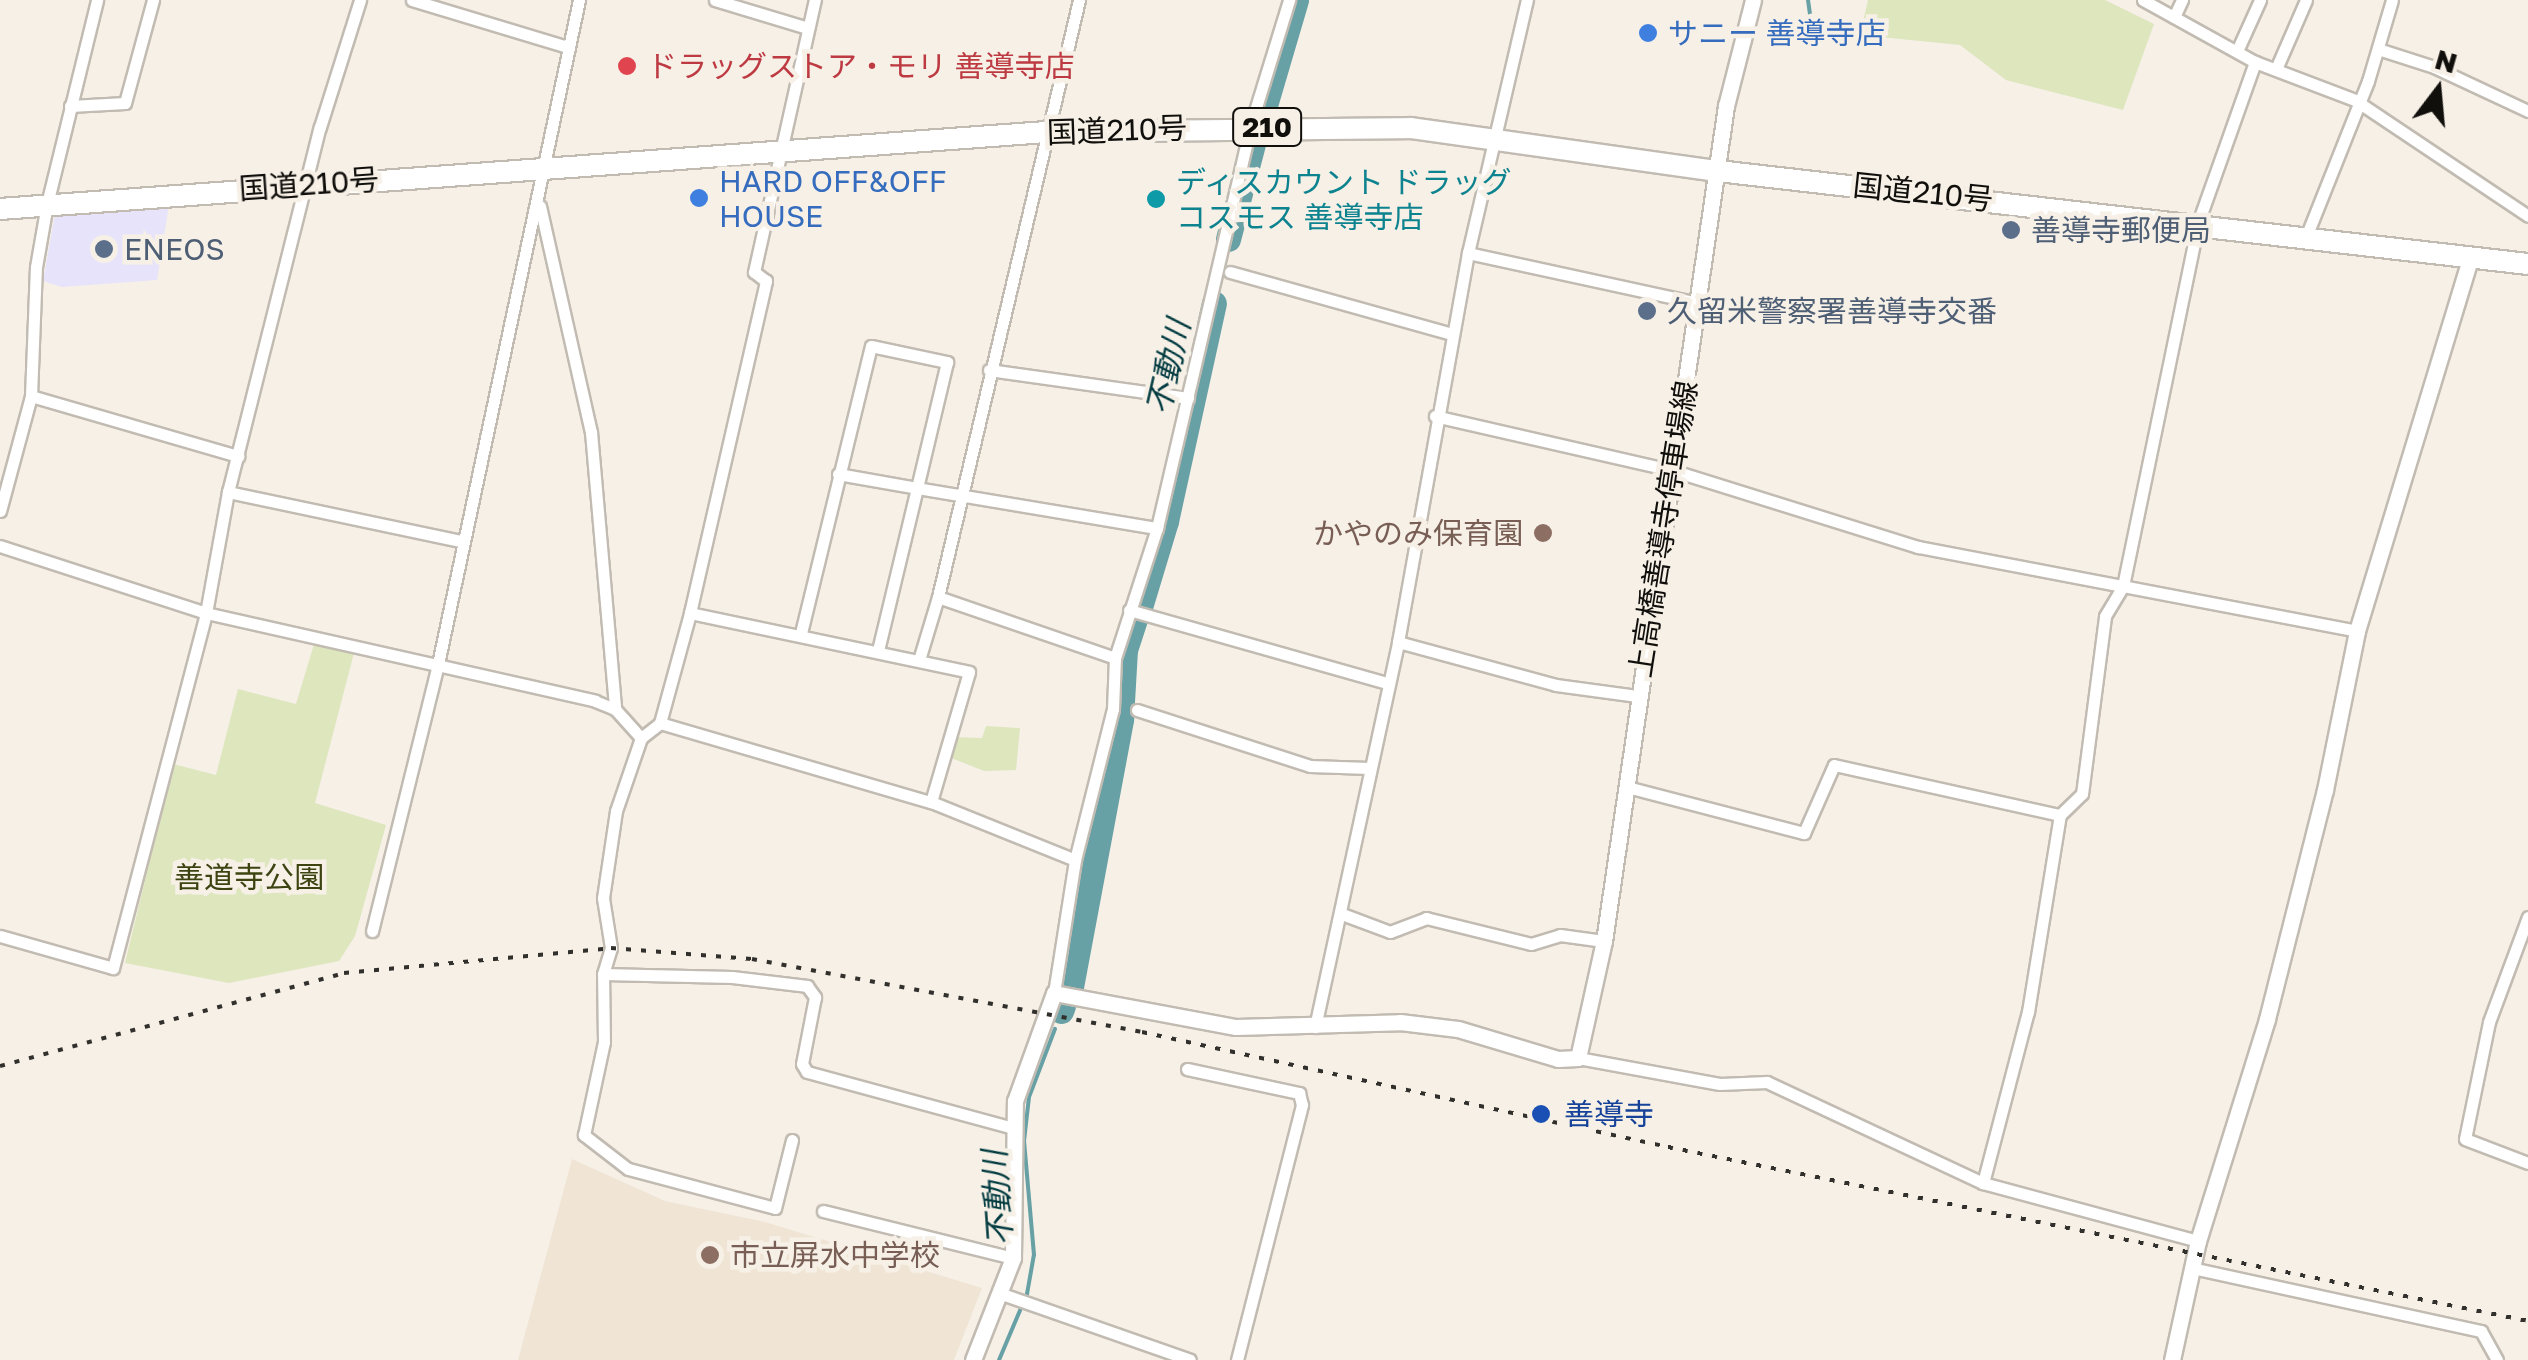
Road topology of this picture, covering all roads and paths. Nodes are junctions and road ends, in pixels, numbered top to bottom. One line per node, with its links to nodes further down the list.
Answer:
1 (96, 0): 26 (street)
2 (153, 0): 26 (street)
3 (360, 0): 34 (street)
4 (412, 0): 20 (street)
5 (578, 0): 20 (street)
6 (715, 0): 17 (street)
7 (815, 0): 19 (street)
8 (1079, 0): 29 (street)
9 (1289, 0): 28 (street)
10 (1527, 0): 30 (street)
11 (1752, 0): 33 (main road, 上高橋善導寺停車場線)
12 (2143, 0): 18 (street)
13 (2182, 0): 18 (street)
14 (2260, 0): 22 (street)
15 (2306, 0): 24 (street)
16 (2392, 0): 21 (street)
17 (736, 3): 19 (street)
18 (2174, 17): 22 (street)
19 (808, 28): 31 (street)
20 (568, 46): 32 (street)
21 (2378, 49): 25 (street); 27 (street)
22 (2236, 51): 23 (street)
23 (2256, 62): 24 (street); 38 (street)
24 (2276, 69): 25 (street)
25 (2356, 100): 37 (street); 39 (street)
26 (70, 106): 35 (street)
27 (2528, 111)
28 (1250, 126): 29 (highway, 国道210号 / 210); 30 (highway, 国道210号 / 210); 48 (street)
29 (1046, 132): 31 (highway, 国道210号 / 210); 46 (street)
30 (1496, 144): 33 (highway, 国道210号 / 210); 40 (street)
31 (780, 155): 32 (highway, 国道210号 / 210); 64 (street)
32 (541, 166): 34 (highway, 国道210号 / 210); 58 (street); 74 (street)
33 (1718, 171): 38 (highway, 国道210号 / 210); 44 (main road, 上高橋善導寺停車場線)
34 (309, 184): 35 (highway, 国道210号 / 210); 50 (street)
35 (47, 204): 36 (highway, 国道210号 / 210); 47 (street)
36 (0, 208)
37 (2528, 216)
38 (2198, 224): 39 (highway, 国道210号 / 210); 60 (street)
39 (2306, 237): 41 (highway, 国道210号 / 210)
40 (1468, 253): 44 (street); 45 (street)
41 (2471, 256): 42 (highway, 国道210号 / 210); 65 (main road)
42 (2528, 264)
43 (1230, 272): 45 (street)
44 (1698, 303): 51 (main road, 上高橋善導寺停車場線)
45 (1452, 334): 49 (street)
46 (988, 370): 48 (street); 55 (street)
47 (32, 396): 50 (street); 56 (street)
48 (1188, 398): 57 (street)
49 (1435, 416): 51 (street); 67 (street)
50 (238, 456): 54 (street)
51 (1671, 470): 60 (street); 73 (main road, 上高橋善導寺停車場線)
52 (838, 474): 53 (street); 53 (street); 66 (street)
53 (917, 488): 55 (street); 68 (street)
54 (228, 492): 58 (street); 63 (street)
55 (962, 495): 57 (street); 61 (street)
56 (0, 512)
57 (1156, 528): 62 (street)
58 (460, 541): 71 (street)
59 (0, 546): 63 (street)
60 (2123, 586): 65 (street); 81 (street)
61 (938, 597): 69 (street); 70 (street)
62 (1128, 610): 69 (street); 72 (street)
63 (206, 612): 71 (street); 86 (street)
64 (690, 613): 66 (street); 76 (street)
65 (2356, 631): 98 (main road)
66 (800, 633): 68 (street)
67 (1398, 642): 72 (street); 73 (street)
68 (878, 651): 70 (street)
69 (1115, 658): 82 (street)
70 (918, 660): 80 (street)
71 (438, 664): 74 (street); 85 (street)
72 (1387, 683): 78 (street)
73 (1637, 696): 79 (main road, 上高橋善導寺停車場線)
74 (615, 709): 77 (street)
75 (1137, 710): 78 (street)
76 (660, 723): 77 (street); 80 (street)
77 (641, 738): 88 (street)
78 (1369, 768): 83 (street)
79 (1627, 787): 81 (street); 87 (main road, 上高橋善導寺停車場線)
80 (931, 802): 82 (street)
81 (2060, 815): 96 (street)
82 (1075, 860): 89 (street)
83 (1342, 914): 87 (street); 90 (street)
84 (2528, 916): 95 (street)
85 (372, 931)
86 (0, 936)
87 (1604, 941): 91 (main road, 上高橋善導寺停車場線)
88 (603, 974): 93 (street); 94 (street)
89 (1054, 993): 90 (main road); 93 (main road)
90 (1315, 1027): 91 (main road)
91 (1578, 1058): 96 (street)
92 (1187, 1069): 104 (street)
93 (1014, 1128): 99 (main road)
94 (792, 1140)
95 (2528, 1163)
96 (1983, 1183): 98 (street)
97 (824, 1212): 99 (street)
98 (2198, 1242): 100 (main road)
99 (1013, 1258): 101 (main road)
100 (2192, 1268): 105 (main road); 106 (street)
101 (1016, 1298): 102 (main road); 103 (street)
102 (973, 1360)
103 (1190, 1360)
104 (1237, 1360)
105 (2172, 1360)
106 (2497, 1360)

